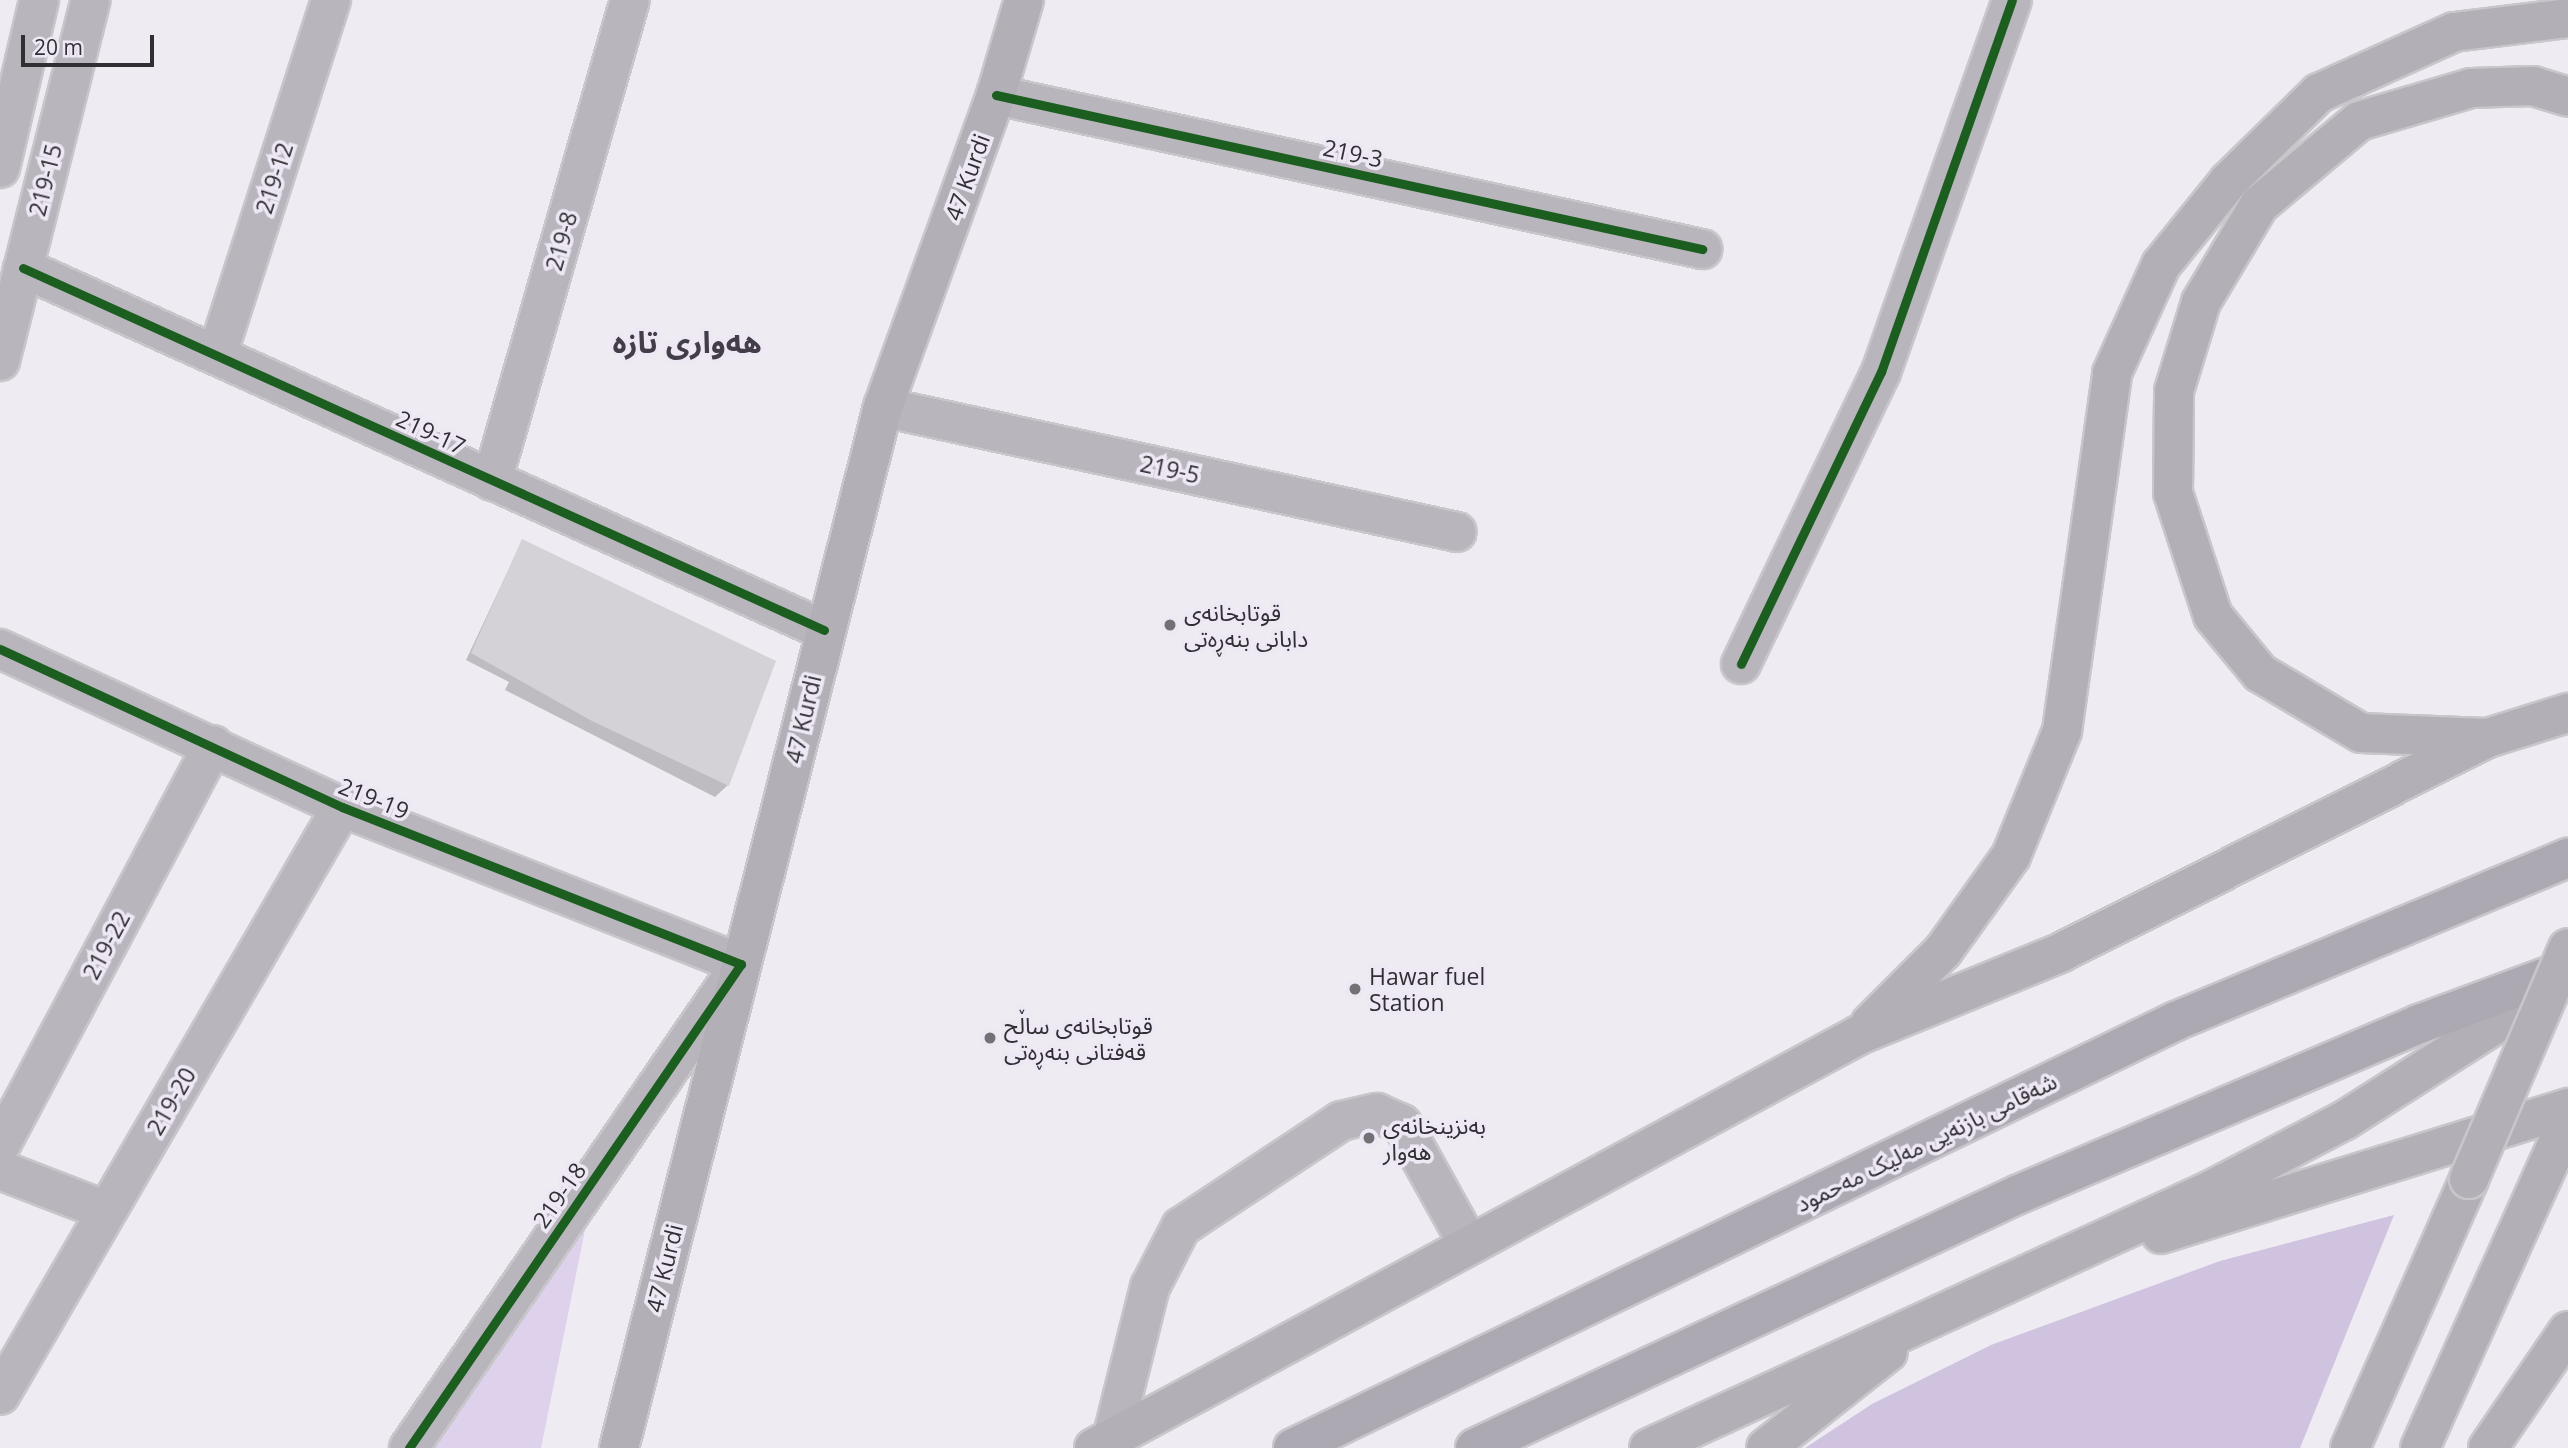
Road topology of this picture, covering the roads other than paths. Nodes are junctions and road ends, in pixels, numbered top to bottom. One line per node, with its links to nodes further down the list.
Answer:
1 (39, 0): 8 (street)
2 (91, 0): 13 (street, 219-15)
3 (331, 0): 14 (street, 219-12)
4 (630, 0): 17 (street, 219-8)
5 (1024, 0): 9 (main road, 47 Kurdi)
6 (2012, 0): 21 (street)
7 (2568, 18): 31 (main road)
8 (12, 60): 11 (street)
9 (996, 96): 12 (street, 219-3); 16 (main road, 47 Kurdi)
10 (2568, 97): 23 (main road)
11 (0, 168)
12 (1702, 249)
13 (23, 268): 14 (street, 219-17); 15 (street, 219-15)
14 (217, 355): 17 (street, 219-17)
15 (0, 361)
16 (883, 407): 18 (street, 219-5); 19 (main road, 47 Kurdi)
17 (492, 481): 19 (street, 219-17)
18 (1457, 532)
19 (824, 629): 28 (main road, 47 Kurdi)
20 (0, 649): 24 (street, 219-19)
21 (1741, 664)
22 (2568, 713): 23 (main road)
23 (2488, 738): 31 (main road)
24 (213, 745): 25 (street, 219-19); 34 (street, 219-22)
25 (342, 807): 28 (street, 219-19); 36 (street, 219-20)
26 (2568, 858): 45 (highway, شەقامی بازنەیی مەلیک مەحمود)
27 (2568, 948): 49 (main road, bridge)
28 (741, 964): 43 (street, 219-18); 44 (main road, 47 Kurdi)
29 (2568, 969): 46 (highway)
30 (2568, 979): 38 (main road)
31 (1859, 1035): 37 (main road)
32 (2568, 1108): 38 (main road)
33 (2568, 1120): 50 (main road)
34 (0, 1146)
35 (0, 1170): 36 (street)
36 (106, 1211): 41 (street, 219-20)
37 (1468, 1243): 42 (main road); 42 (street)
38 (2074, 1255): 39 (main road)
39 (1942, 1309): 47 (main road); 48 (main road)
40 (2568, 1331): 51 (main road)
41 (0, 1395)
42 (1103, 1443)
43 (409, 1448)
44 (619, 1448)
45 (1293, 1448)
46 (1475, 1448)
47 (1649, 1448)
48 (1766, 1448)
49 (2350, 1448)
50 (2420, 1448)
51 (2488, 1448)

